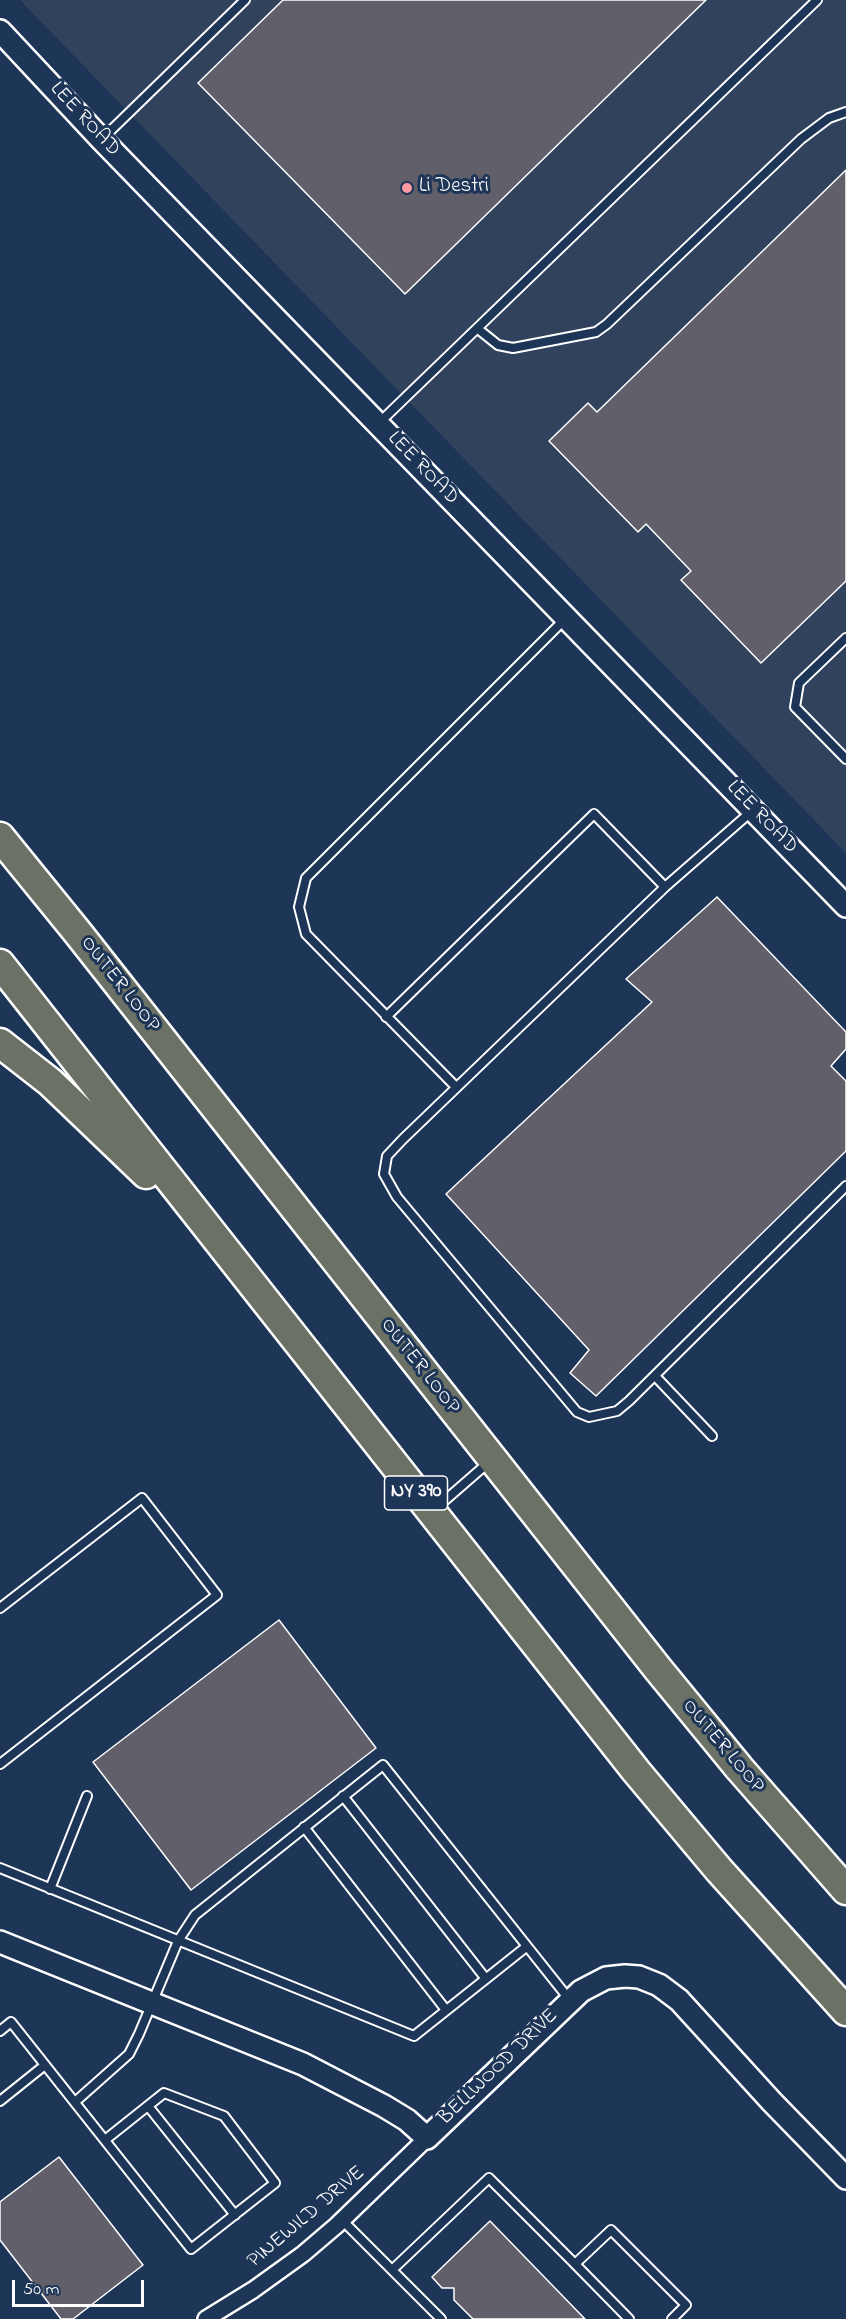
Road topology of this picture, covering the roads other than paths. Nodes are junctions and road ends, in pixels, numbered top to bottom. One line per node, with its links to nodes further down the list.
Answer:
1 (245, 0): 5 (lane)
2 (816, 0): 6 (lane)
3 (0, 31): 5 (street, LEE ROAD)
4 (846, 112): 6 (lane)
5 (102, 139): 7 (street, LEE ROAD)
6 (478, 329): 7 (lane)
7 (378, 424): 8 (street, LEE ROAD)
8 (566, 618): 11 (street, LEE ROAD); 16 (lane)
9 (846, 638): 10 (lane)
10 (846, 759)
11 (753, 810): 13 (lane); 14 (street, LEE ROAD)
12 (0, 837): 23 (highway, OUTER LOOP)
13 (664, 887): 16 (lane); 18 (lane)
14 (846, 906)
15 (0, 964): 20 (highway, NY 390)
16 (386, 1017): 18 (lane)
17 (0, 1043): 20 (highway)
18 (456, 1087): 21 (lane)
19 (846, 1186): 21 (lane)
20 (245, 1276): 24 (highway, NY 390)
21 (656, 1376): 22 (lane)
22 (712, 1436)
23 (492, 1460): 24 (lane); 32 (highway, OUTER LOOP)
24 (431, 1512): 40 (highway, NY 390)
25 (0, 1608): 26 (lane)
26 (0, 1764)
27 (343, 1796): 29 (lane); 35 (lane); 36 (lane)
28 (87, 1797): 31 (lane)
29 (304, 1827): 33 (lane); 39 (lane)
30 (0, 1869): 31 (lane)
31 (50, 1889): 33 (lane)
32 (846, 1890)
33 (178, 1941): 38 (lane); 39 (lane)
34 (0, 1942): 38 (street, BELLWOOD DRIVE)
35 (526, 1947): 36 (lane); 37 (lane)
36 (486, 1979): 39 (lane)
37 (570, 2000): 46 (street, BELLWOOD DRIVE); 48 (street, BELLWOOD DRIVE)
38 (152, 2003): 44 (lane); 46 (street, BELLWOOD DRIVE)
39 (446, 2010)
40 (846, 2011)
41 (0, 2031): 42 (lane)
42 (45, 2065): 43 (lane); 44 (lane)
43 (0, 2101)
44 (75, 2102): 47 (lane)
45 (148, 2106): 47 (lane); 49 (lane); 49 (lane)
46 (427, 2138): 50 (street, PINEWILD DRIVE)
47 (105, 2140): 49 (lane)
48 (846, 2178)
49 (235, 2215)
50 (342, 2220): 52 (lane); 53 (street, PINEWILD DRIVE)
51 (575, 2264): 52 (lane); 55 (lane); 56 (lane)
52 (392, 2270): 54 (lane)
53 (206, 2319)
54 (441, 2319)
55 (629, 2319)
56 (672, 2319)

